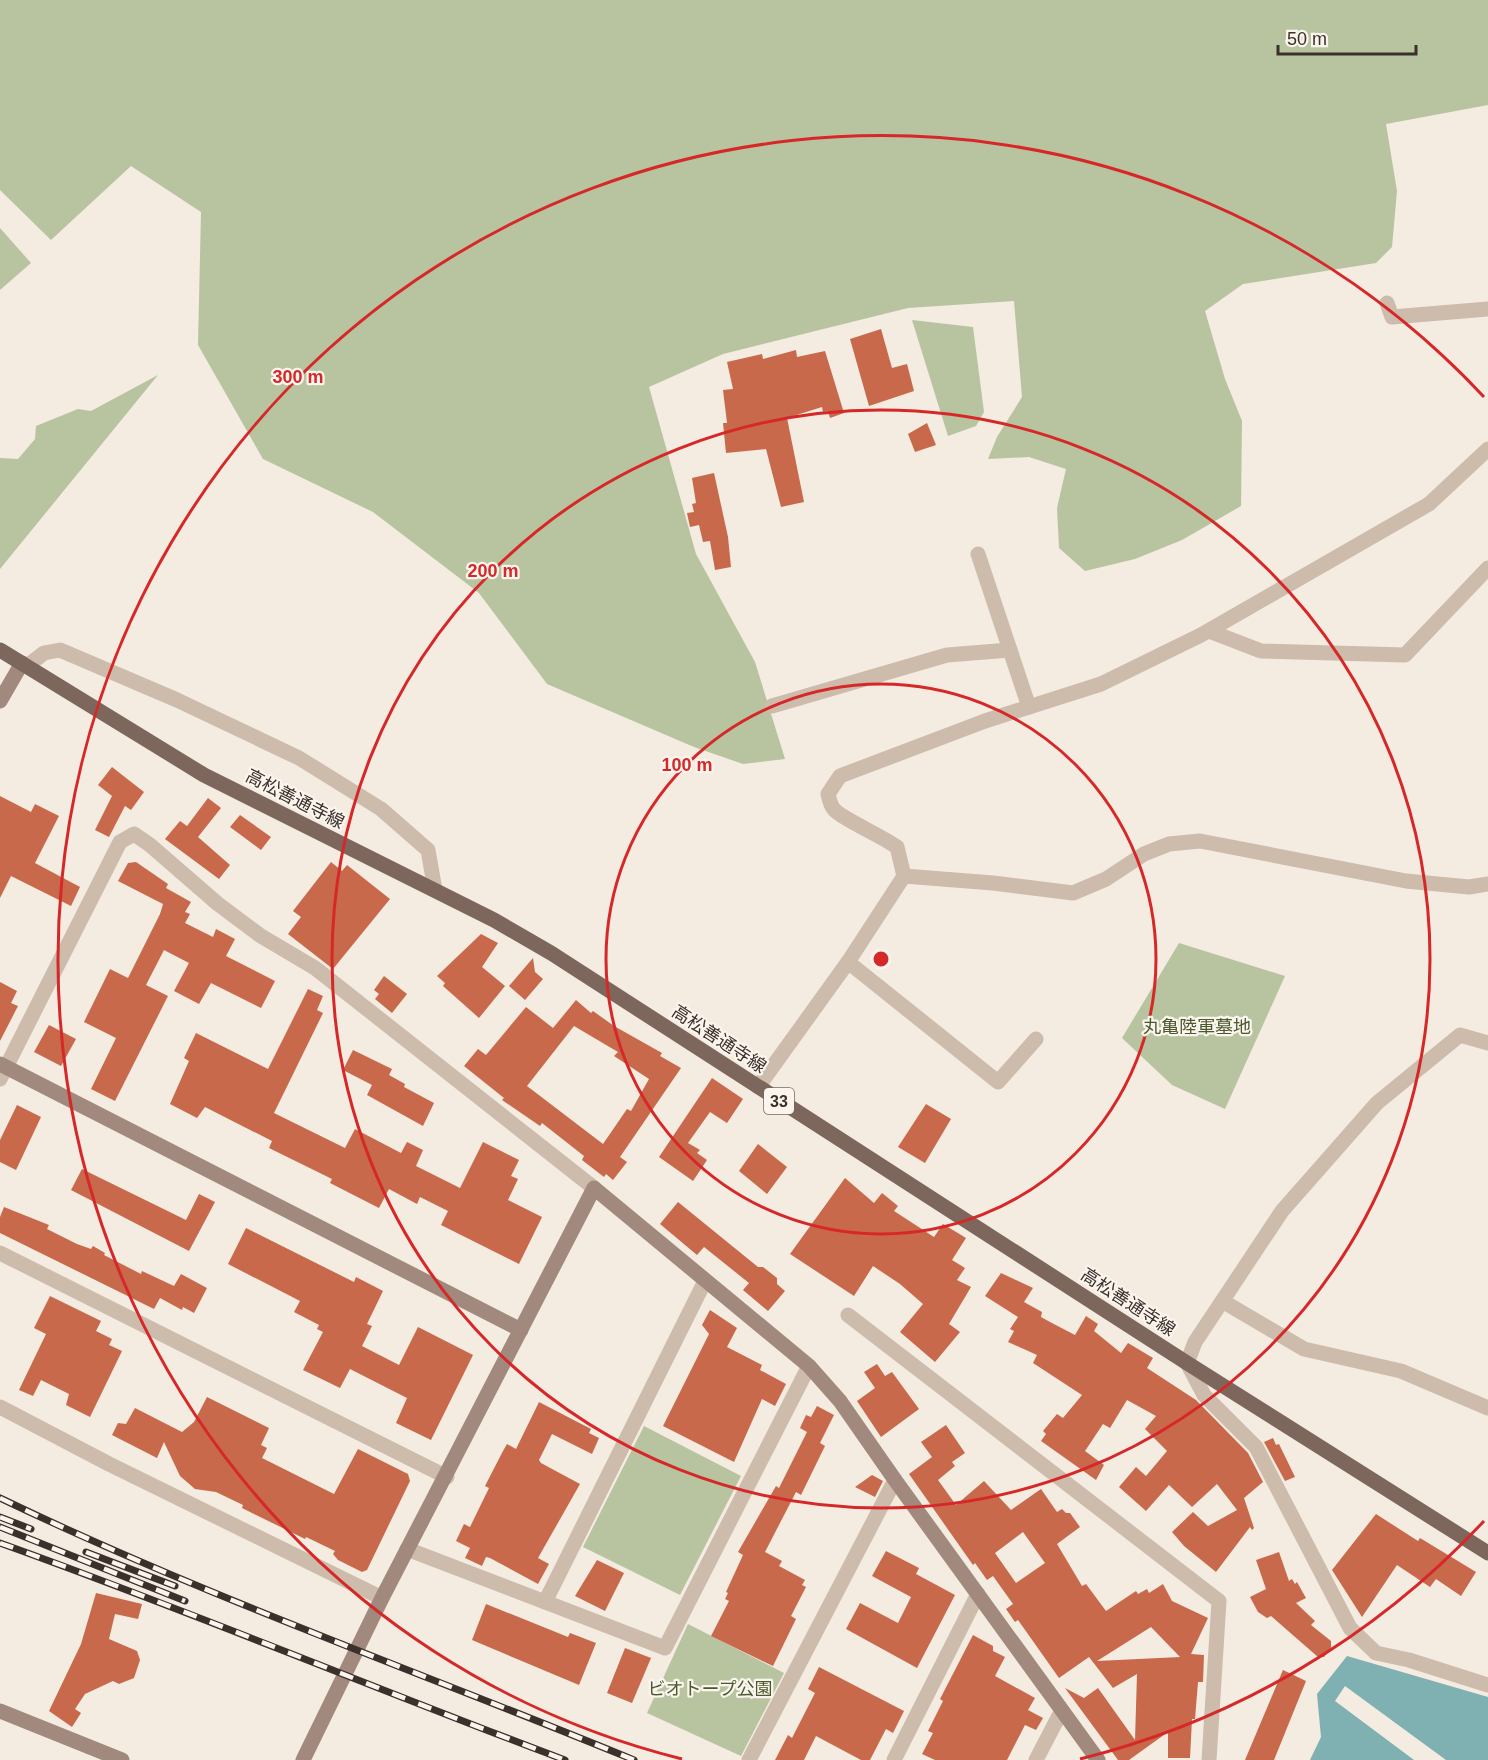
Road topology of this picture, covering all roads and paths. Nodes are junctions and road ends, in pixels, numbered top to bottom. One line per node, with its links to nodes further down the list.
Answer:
1 (1387, 303): 2 (street)
2 (1488, 309)
3 (1488, 449): 6 (street)
4 (978, 554): 8 (street)
5 (1488, 568): 6 (street)
6 (1209, 630): 12 (street)
7 (0, 650): 9 (main road, 高松善通寺線 / 33)
8 (1010, 650): 11 (street); 12 (street)
9 (24, 664): 10 (street); 15 (main road, 高松善通寺線 / 33); 15 (street)
10 (0, 701)
11 (772, 706)
12 (1029, 707): 13 (street)
13 (904, 876): 14 (street); 16 (street)
14 (1488, 884)
15 (435, 890): 20 (main road, 高松善通寺線 / 33)
16 (848, 962): 17 (street); 20 (street)
17 (1036, 1039)
18 (1488, 1043): 24 (street)
19 (2, 1070): 21 (street); 26 (street)
20 (758, 1087): 27 (main road, 高松善通寺線 / 33)
21 (594, 1188): 23 (street); 26 (street)
22 (0, 1253): 31 (street)
23 (705, 1281): 28 (street); 37 (street)
24 (1224, 1302): 27 (street); 30 (street)
25 (848, 1315): 47 (street)
26 (521, 1330): 31 (street)
27 (1187, 1363): 34 (main road, 高松善通寺線 / 33); 38 (street)
28 (809, 1366): 32 (street); 37 (street)
29 (0, 1407): 36 (street)
30 (1488, 1408)
31 (447, 1477): 33 (street)
32 (894, 1480): 35 (street); 43 (street)
33 (407, 1549): 36 (street); 37 (street)
34 (1488, 1553)
35 (978, 1594): 40 (street); 44 (street)
36 (382, 1598): 42 (street)
37 (545, 1602)
38 (1488, 1685)
39 (0, 1711): 41 (street)
40 (1061, 1712): 45 (street); 46 (street)
41 (122, 1760)
42 (303, 1760)
43 (749, 1760)
44 (894, 1760)
45 (1036, 1760)
46 (1098, 1760)
47 (1209, 1760)

